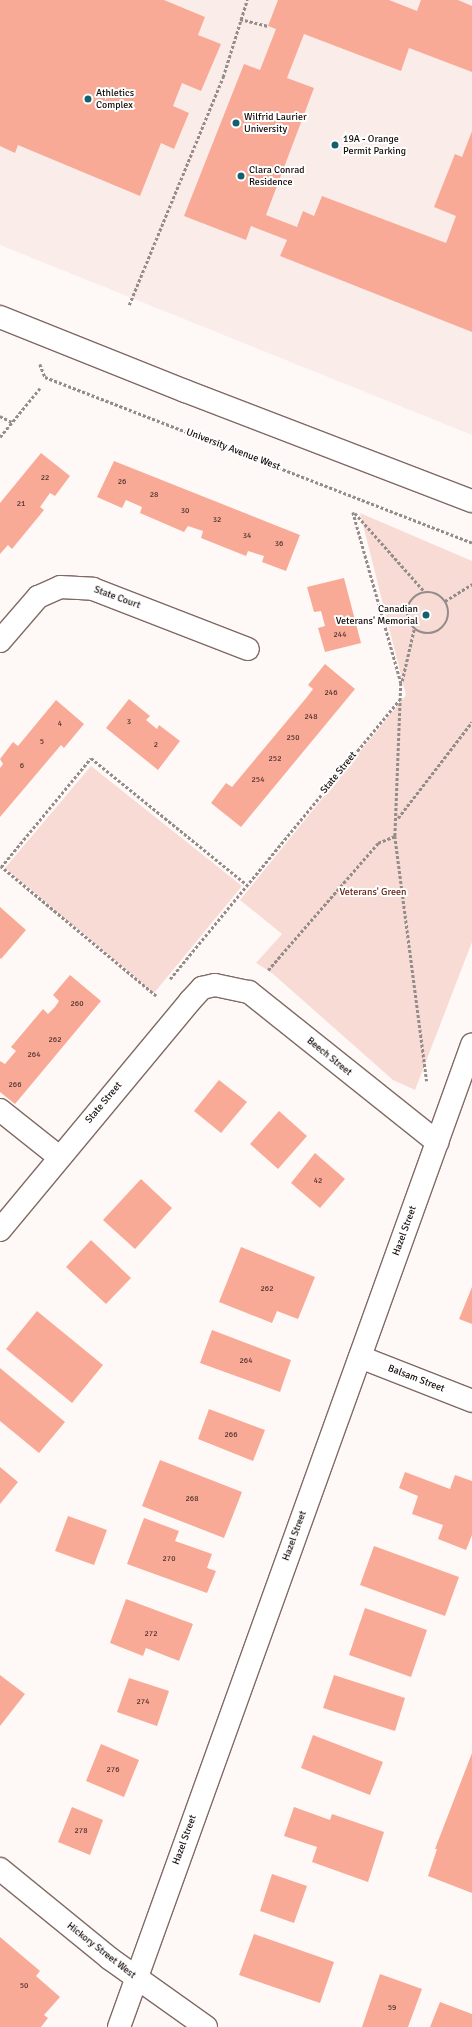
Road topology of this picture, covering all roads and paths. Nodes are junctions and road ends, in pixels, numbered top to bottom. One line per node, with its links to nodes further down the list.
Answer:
1 (247, 0): 2 (path)
2 (240, 19): 3 (path); 4 (path)
3 (268, 26)
4 (129, 305)
5 (0, 317): 6 (street)
6 (24, 326): 11 (street); 12 (path, University Avenue West)
7 (40, 388): 9 (path)
8 (0, 416): 9 (path)
9 (12, 422): 10 (path)
10 (0, 437)
11 (472, 501)
12 (472, 544)
13 (472, 584): 15 (path)
14 (424, 592): 15 (path); 16 (path); 19 (path)
15 (445, 601): 16 (path)
16 (414, 629): 19 (path)
17 (0, 641): 18 (street, State Court)
18 (248, 649)
19 (401, 683): 20 (path)
20 (399, 700): 22 (path); 24 (path, State Street)
21 (472, 722): 22 (path)
22 (398, 819): 23 (path)
23 (395, 836): 25 (path); 30 (path)
24 (247, 885): 26 (path, State Street); 28 (path)
25 (268, 970)
26 (165, 985)
27 (216, 985): 32 (street, Beech Street); 33 (street, State Street)
28 (160, 992)
29 (472, 1045): 32 (street, Hazel Street)
30 (427, 1081)
31 (0, 1110): 33 (street)
32 (437, 1142): 35 (street, Hazel Street)
33 (59, 1157): 34 (street, State Street)
34 (0, 1230)
35 (360, 1357): 36 (street, Balsam Street); 38 (street, Hazel Street)
36 (472, 1401)
37 (0, 1869): 38 (street, Hickory Street West)
38 (136, 1979): 39 (street, Hazel Street); 40 (street, Hickory Street West)
39 (119, 2027)
40 (206, 2027)

